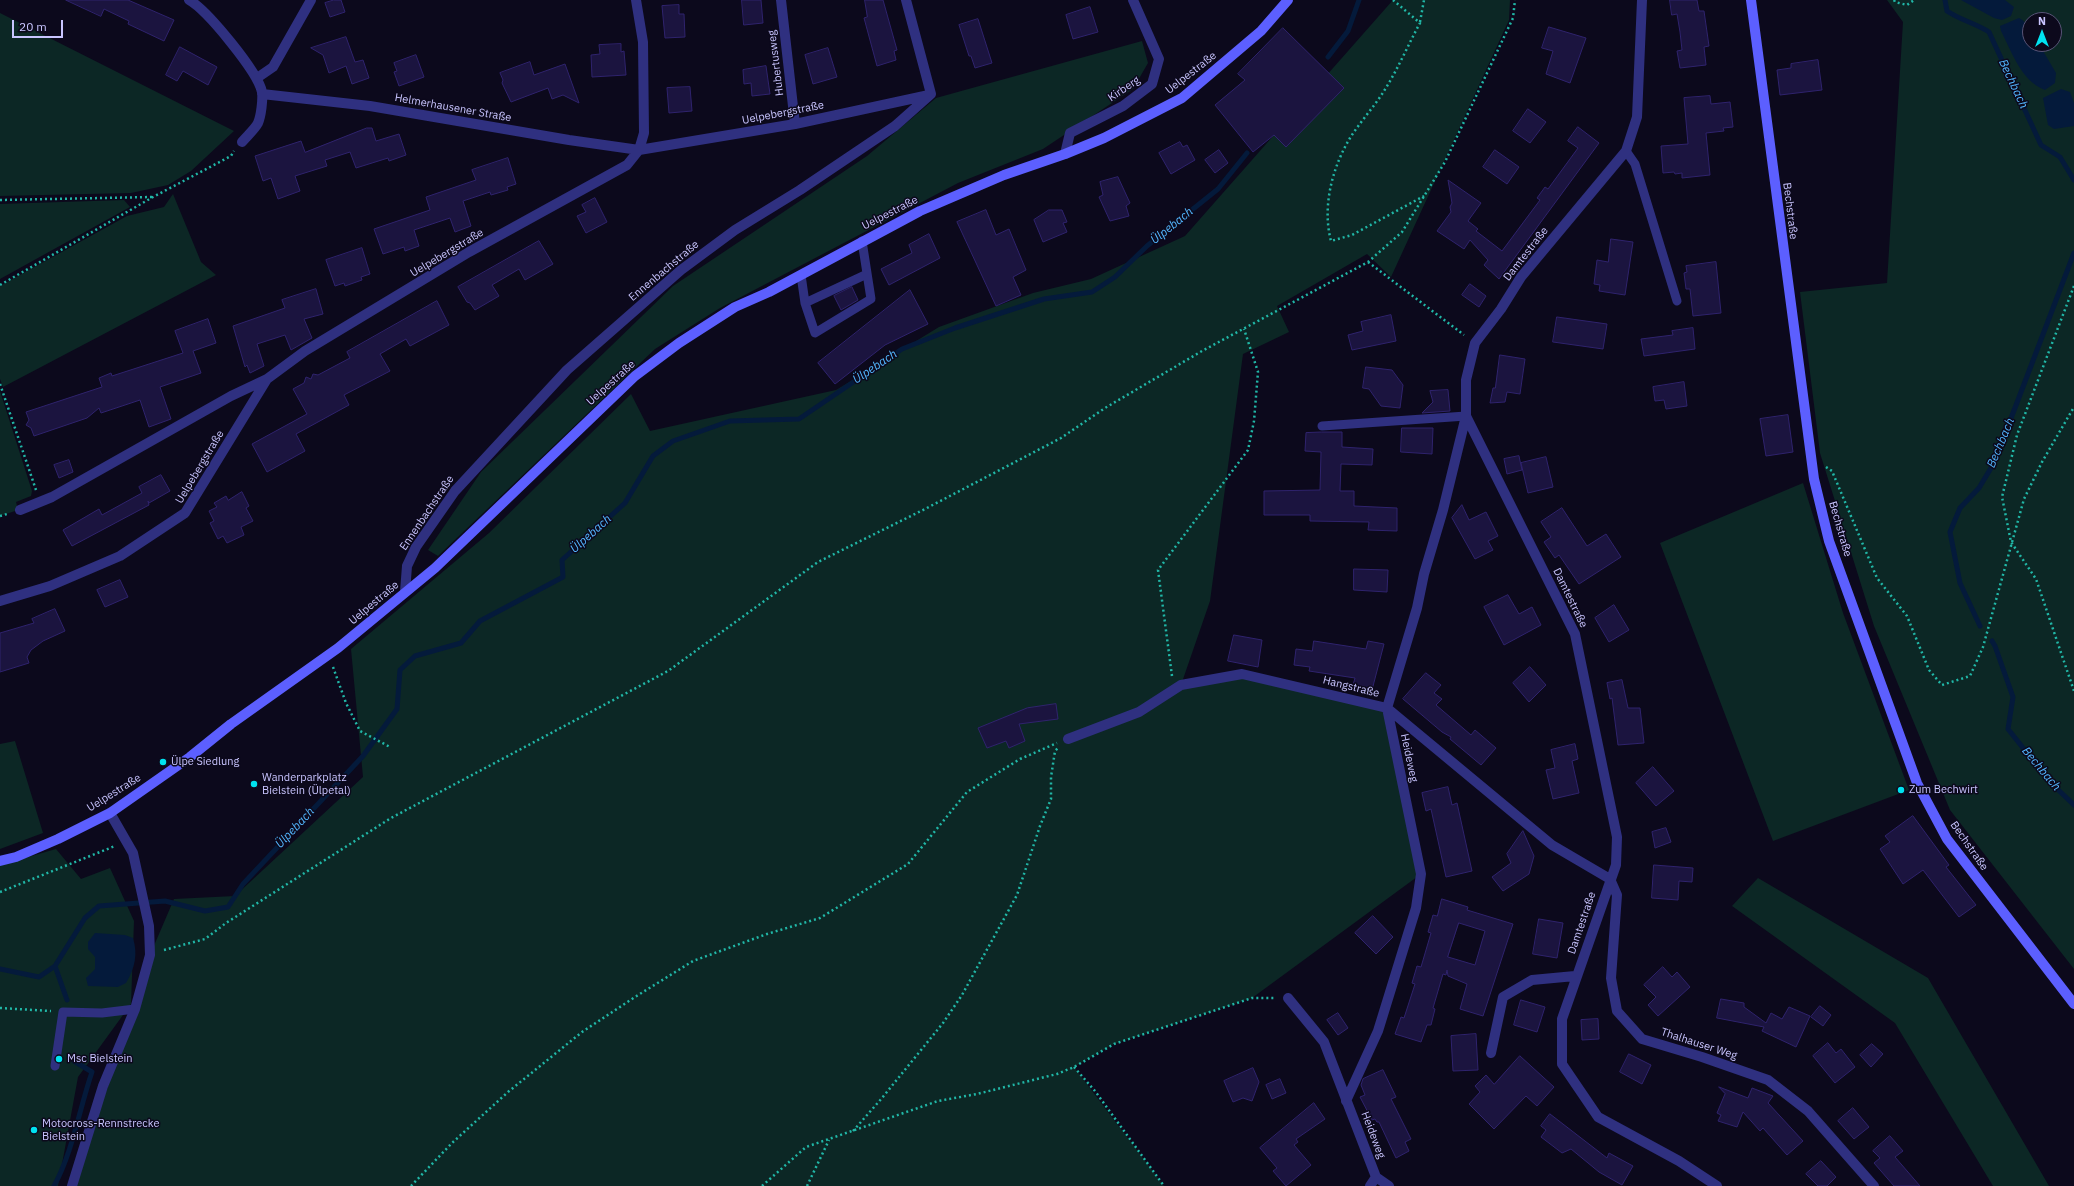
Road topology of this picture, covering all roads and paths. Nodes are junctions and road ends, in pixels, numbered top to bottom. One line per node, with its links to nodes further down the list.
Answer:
1 (189, 0): 16 (street)
2 (311, 0): 16 (street)
3 (636, 0): 21 (street, Uelpebergstraße)
4 (781, 0): 19 (street, Hubertusweg)
5 (906, 0): 18 (street)
6 (1134, 0): 23 (street, Kirberg)
7 (1288, 0): 23 (main road, Uelpestraße)
8 (1393, 0): 15 (path)
9 (1424, 0): 15 (path)
10 (1515, 0): 24 (path)
11 (1642, 0): 22 (street, Damtestraße)
12 (1751, 0): 42 (main road, Bechstraße)
13 (1894, 0): 14 (path)
14 (1914, 0)
15 (1420, 23): 24 (path)
16 (257, 78): 17 (street)
17 (262, 94): 20 (street); 21 (street, Helmerhausener Straße)
18 (931, 94): 19 (street, Uelpebergstraße); 46 (street, Ennenbachstraße)
19 (795, 124): 21 (street, Uelpebergstraße)
20 (242, 142): 25 (path)
21 (639, 150): 37 (street, Uelpebergstraße)
22 (1626, 151): 33 (lane); 36 (street, Damtestraße)
23 (1065, 154): 27 (main road, Uelpestraße)
24 (1425, 195): 28 (path)
25 (153, 197): 26 (path); 31 (path)
26 (0, 200)
27 (862, 241): 29 (lane); 30 (main road, Uelpestraße)
28 (1368, 262): 35 (path); 36 (path)
29 (867, 274): 34 (lane); 34 (lane)
30 (801, 275): 34 (lane); 46 (main road, Uelpestraße)
31 (0, 285)
32 (2074, 286): 45 (path)
33 (1677, 301)
34 (805, 303)
35 (1244, 329): 49 (path); 59 (path)
36 (1476, 343): 40 (street, Damtestraße)
37 (267, 379): 43 (street, Uelpebergstraße); 47 (street, Uelpebergstraße)
38 (0, 384): 43 (path)
39 (2074, 407): 45 (path)
40 (1466, 416): 41 (lane); 51 (street, Heideweg); 57 (street, Damtestraße)
41 (1322, 426)
42 (1811, 457): 45 (path); 62 (main road, Bechstraße)
43 (40, 502): 44 (street, Uelpebergstraße)
44 (20, 510)
45 (2011, 542): 50 (path)
46 (405, 592): 48 (main road, Uelpestraße)
47 (0, 602)
48 (328, 655): 53 (path); 54 (main road, Uelpestraße)
49 (1174, 690): 51 (street, Hangstraße); 52 (street, Hangstraße)
50 (2074, 692)
51 (1387, 708): 57 (street, Hangstraße); 69 (street, Heideweg)
52 (1068, 739): 70 (path); 74 (path)
53 (390, 747)
54 (110, 813): 55 (street); 56 (main road, Uelpestraße)
55 (126, 841): 58 (path); 59 (street)
56 (0, 861)
57 (1610, 879): 60 (street, Damtestraße); 80 (street, Thalhauser Weg)
58 (0, 892)
59 (150, 955): 64 (street)
60 (1575, 976): 66 (street); 79 (street, Damtestraße)
61 (1288, 998): 68 (path); 69 (street, Heideweg)
62 (2074, 1004)
63 (0, 1008): 65 (path)
64 (135, 1009): 65 (lane); 73 (street)
65 (63, 1012): 67 (lane)
66 (1491, 1053)
67 (55, 1066)
68 (1074, 1067): 70 (path); 77 (path)
69 (1346, 1101): 72 (street, Heideweg)
70 (852, 1131): 71 (path)
71 (830, 1139): 75 (path); 76 (path)
72 (1373, 1182): 78 (street)
73 (72, 1186)
74 (411, 1186)
75 (762, 1186)
76 (807, 1186)
77 (1164, 1186)
78 (1389, 1186)
79 (1717, 1186)
80 (1874, 1186)

